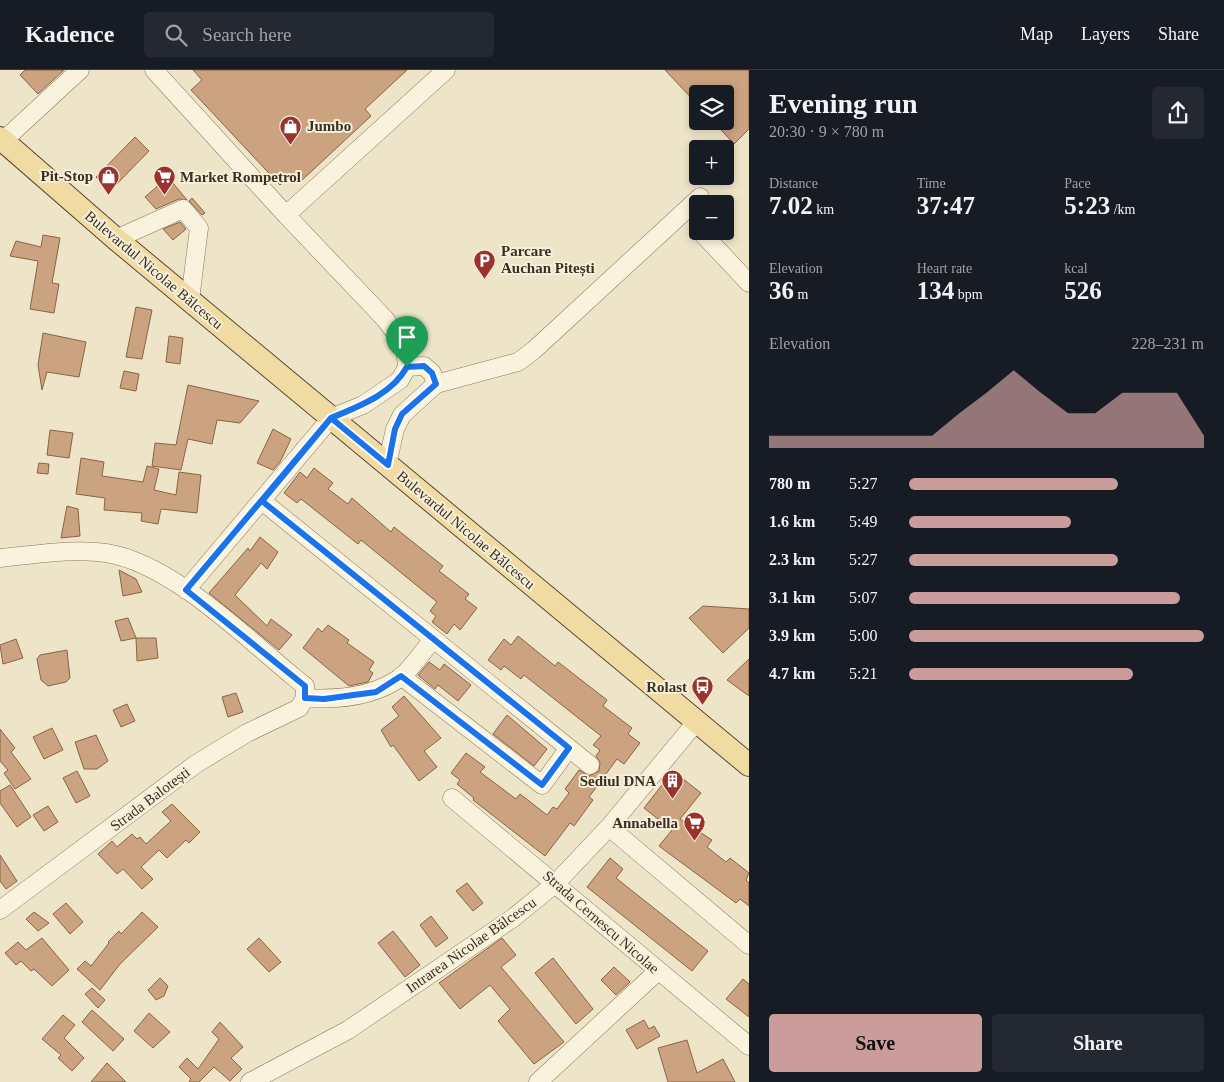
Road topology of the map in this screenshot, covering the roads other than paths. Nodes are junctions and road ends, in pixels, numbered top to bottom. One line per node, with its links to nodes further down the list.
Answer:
1 (80, 70): 4 (street)
2 (154, 70): 7 (street)
3 (446, 70): 7 (street)
4 (2, 139): 9 (main road, Bulevardul Nicolae Bălcescu)
5 (689, 207): 6 (street)
6 (683, 213): 8 (street); 14 (street)
7 (286, 215): 13 (street)
8 (689, 219)
9 (116, 239): 12 (main road, Bulevardul Nicolae Bălcescu); 12 (street)
10 (708, 240): 11 (street)
11 (749, 283)
12 (190, 300): 15 (main road, Bulevardul Nicolae Bălcescu)
13 (407, 367): 14 (street); 15 (street)
14 (436, 384): 16 (street)
15 (331, 418): 16 (main road, Bulevardul Nicolae Bălcescu); 17 (street)
16 (388, 465): 23 (main road, Bulevardul Nicolae Bălcescu)
17 (262, 501): 19 (street); 20 (street)
18 (0, 558): 19 (street)
19 (186, 590): 22 (street)
20 (433, 639): 21 (street); 24 (street)
21 (401, 676): 22 (street); 24 (street)
22 (305, 698): 30 (street, Strada Balotești)
23 (697, 721): 26 (main road, Bulevardul Nicolae Bălcescu); 28 (street, Intrarea Nicolae Bălcescu)
24 (569, 748): 25 (street)
25 (590, 765)
26 (749, 765)
27 (452, 798): 29 (street, Strada Cernescu Nicolae)
28 (609, 827): 29 (street, Intrarea Nicolae Bălcescu); 31 (street)
29 (556, 883): 32 (street, Strada Cernescu Nicolae); 34 (street, Intrarea Nicolae Bălcescu)
30 (0, 910)
31 (749, 945)
32 (658, 971): 33 (street, Strada Cernescu Nicolae); 35 (street)
33 (749, 1046)
34 (250, 1082)
35 (538, 1082)

